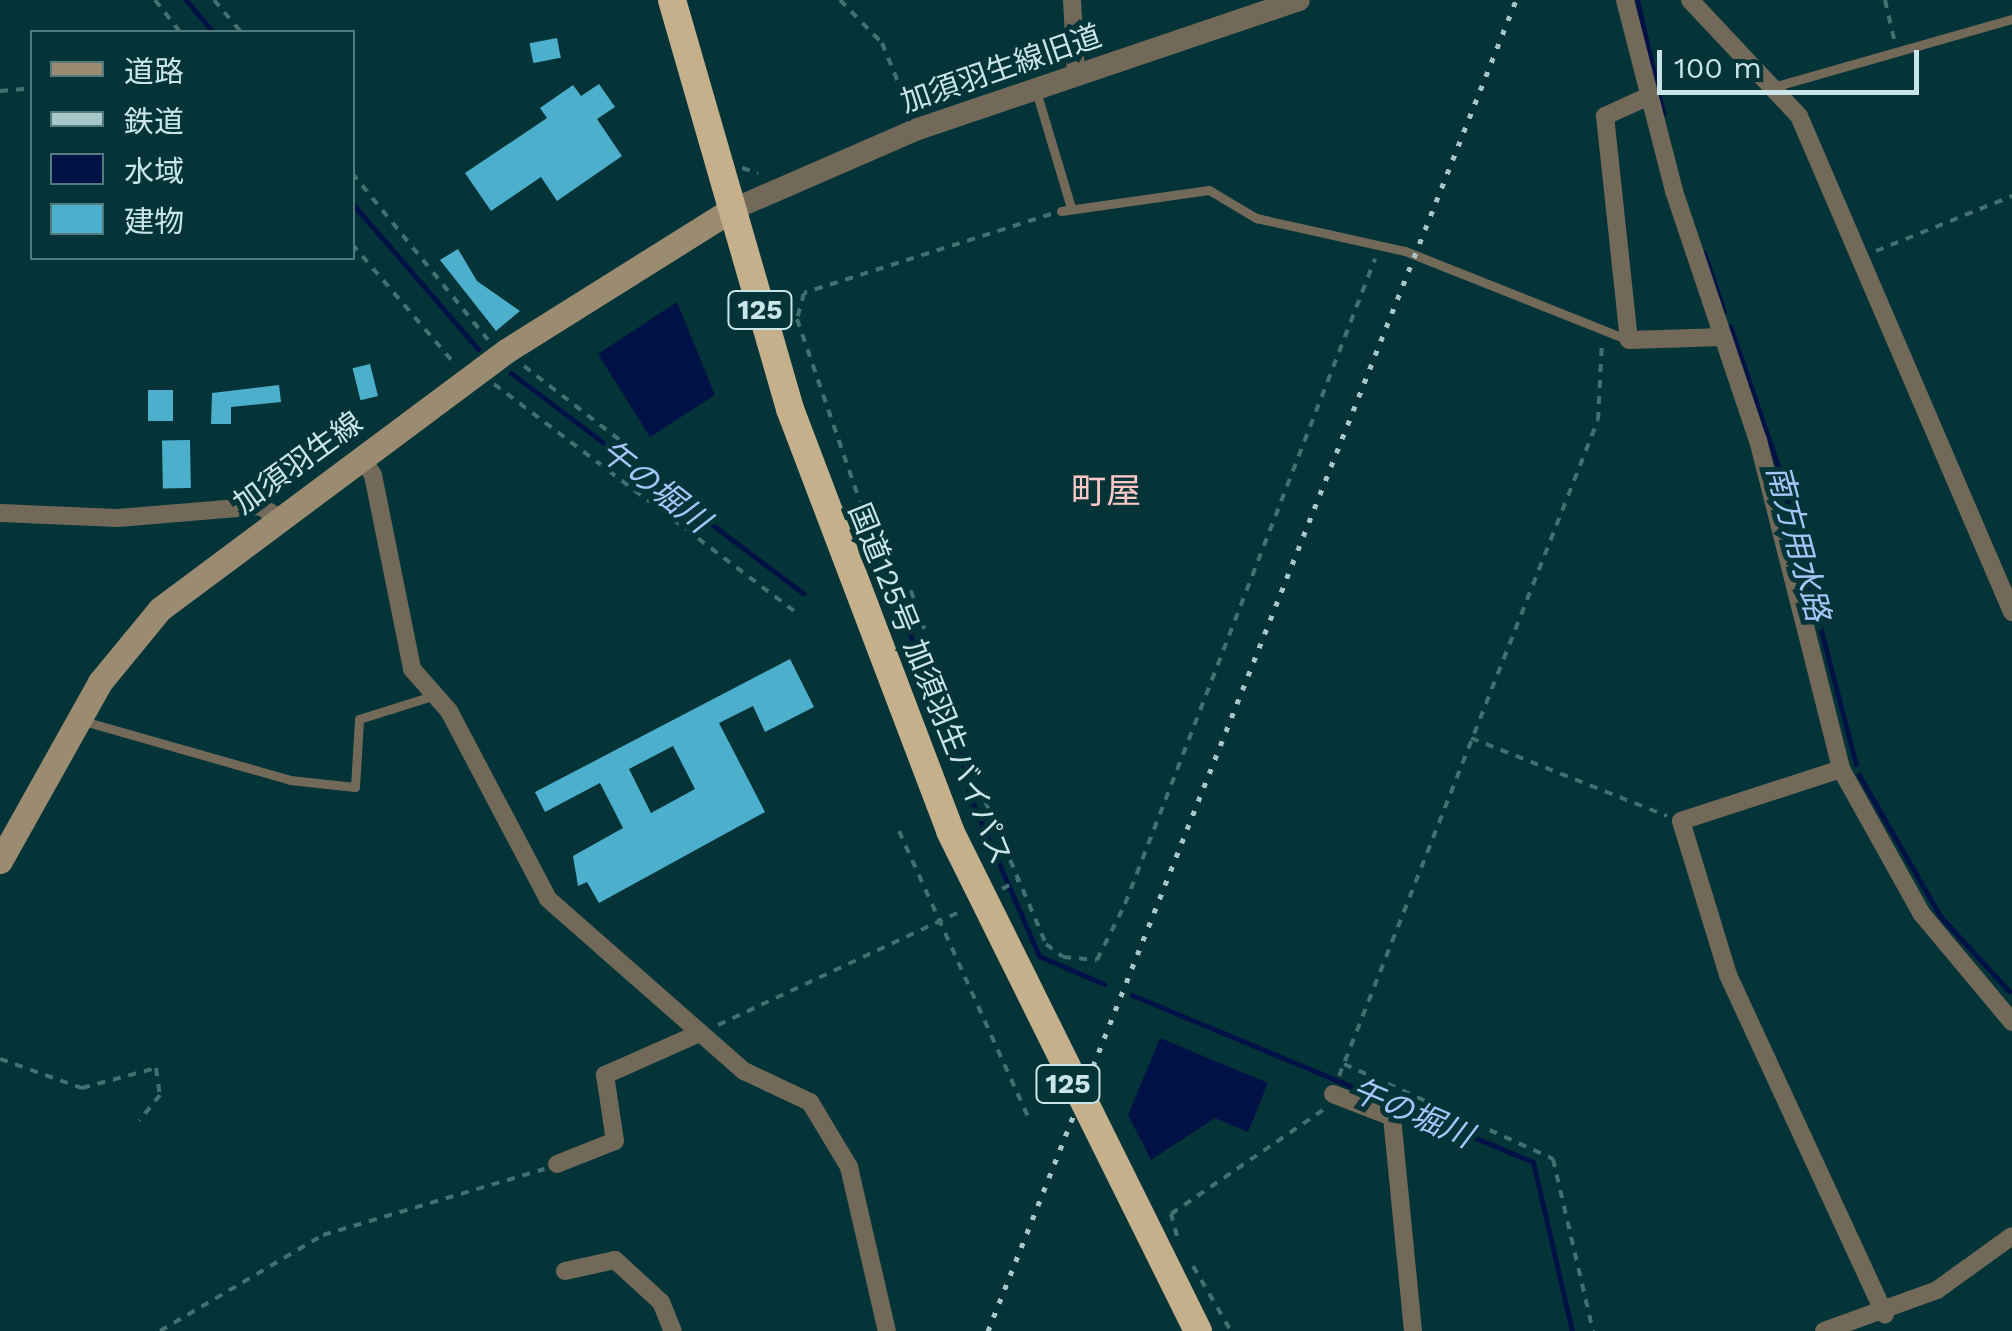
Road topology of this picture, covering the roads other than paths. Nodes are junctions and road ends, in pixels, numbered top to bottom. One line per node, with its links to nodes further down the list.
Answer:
1 (664, 0): 8 (highway, 国道125号 加須羽生バイパス)
2 (672, 0): 8 (highway, 国道125号 加須羽生バイパス / 125)
3 (1072, 0): 9 (street)
4 (1299, 0): 9 (street, 加須羽生線旧道)
5 (1625, 0): 12 (street)
6 (1690, 0): 11 (street)
7 (2012, 19): 11 (lane)
8 (679, 30): 13 (highway, 国道125号 加須羽生バイパス / 125)
9 (1076, 74): 10 (street, 加須羽生線旧道)
10 (1035, 88): 13 (street, 加須羽生線旧道); 15 (lane)
11 (1770, 88): 19 (street)
12 (1647, 97): 14 (street); 15 (street)
13 (730, 211): 16 (main road, 加須羽生線); 33 (highway, 国道125号 加須羽生バイパス / 125, bridge)
14 (1723, 336): 15 (street); 22 (street)
15 (1629, 340)
16 (361, 456): 18 (main road, 加須羽生線); 20 (street)
17 (0, 512): 18 (street)
18 (278, 518): 21 (main road, 加須羽生線)
19 (2012, 612)
20 (434, 695): 21 (lane); 25 (street)
21 (78, 718): 23 (main road, 加須羽生線)
22 (1841, 768): 24 (street); 30 (street)
23 (0, 861)
24 (2008, 1010)
25 (700, 1033): 27 (street); 32 (street)
26 (1332, 1094): 34 (street)
27 (557, 1164)
28 (2012, 1236): 30 (street)
29 (565, 1271): 31 (street)
30 (1885, 1316): 35 (street)
31 (673, 1331)
32 (887, 1331)
33 (1198, 1331)
34 (1413, 1331)
35 (1824, 1331)

